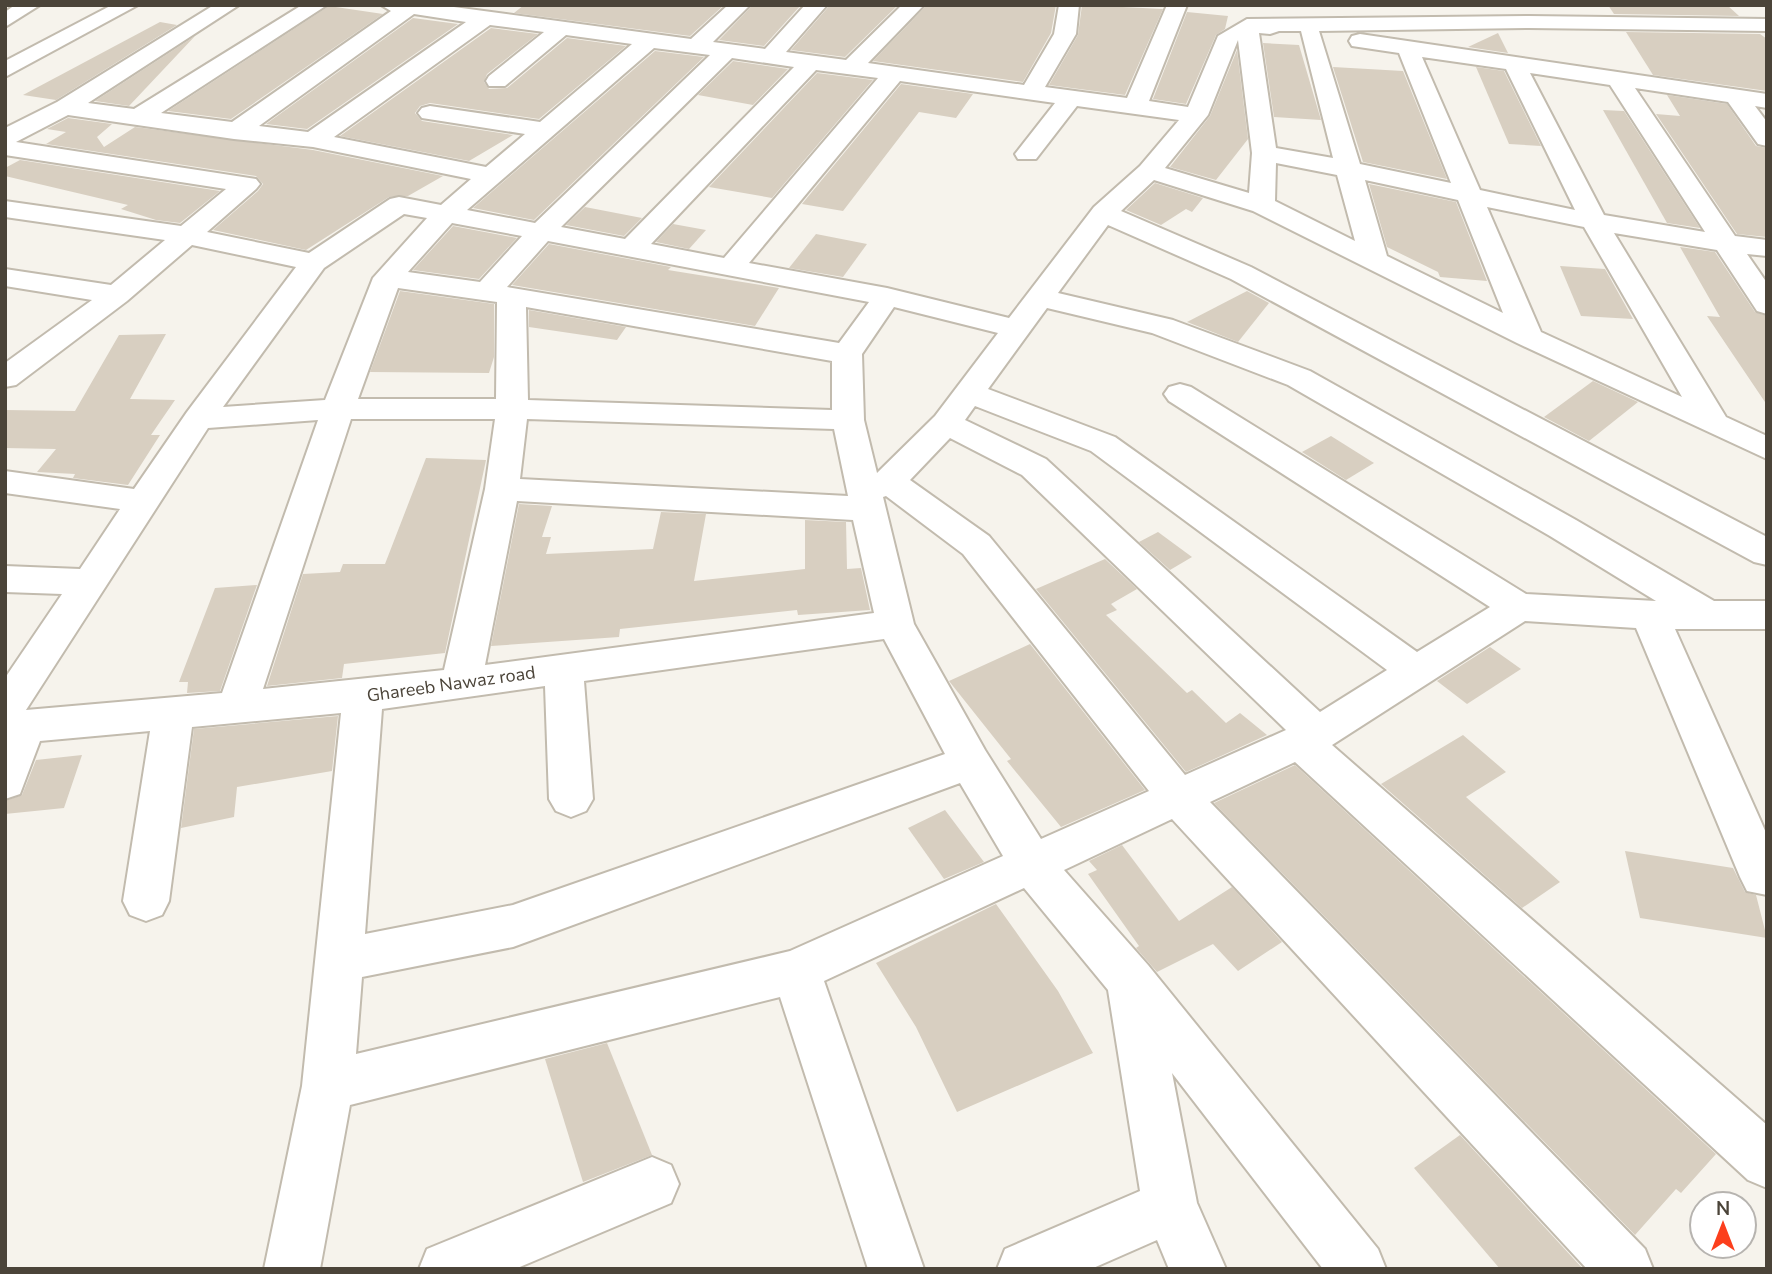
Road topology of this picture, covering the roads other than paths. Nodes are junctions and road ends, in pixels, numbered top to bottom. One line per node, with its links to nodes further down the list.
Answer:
1 (30, 5): 18 (street)
2 (128, 5): 19 (street)
3 (229, 5): 37 (street)
4 (317, 5): 41 (street)
5 (740, 5): 21 (street)
6 (817, 5): 24 (street)
7 (914, 5): 27 (street)
8 (1069, 5): 33 (street)
9 (1177, 5): 38 (street)
10 (1748, 5): 16 (street)
11 (405, 6): 13 (street); 43 (street)
12 (1522, 14): 14 (street); 16 (street); 29 (street)
13 (484, 19): 17 (street); 46 (street)
14 (1304, 20): 15 (street); 22 (street); 50 (street)
15 (1247, 25): 40 (street); 48 (street)
16 (1767, 25)
17 (561, 29): 20 (street); 32 (street)
18 (14, 32): 19 (street)
19 (62, 39): 28 (street)
20 (649, 41): 21 (street); 42 (street)
21 (695, 47): 23 (street)
22 (1408, 49): 26 (street); 53 (street)
23 (726, 52): 24 (street); 59 (street)
24 (770, 57): 25 (street)
25 (810, 63): 27 (street); 63 (street)
26 (1514, 63): 29 (street); 58 (street)
27 (851, 68): 30 (street)
28 (5, 70)
29 (1570, 71): 31 (street)
30 (894, 74): 33 (street); 66 (street)
31 (1617, 78): 34 (street); 61 (street)
32 (497, 81)
33 (1031, 92): 35 (street)
34 (1735, 96): 36 (street); 45 (street)
35 (1071, 98): 38 (street); 49 (street)
36 (1767, 101)
37 (65, 107): 41 (street); 44 (street)
38 (1135, 107): 40 (street)
39 (430, 113): 42 (street)
40 (1196, 115): 51 (street)
41 (136, 118): 43 (street)
42 (546, 130): 52 (street)
43 (234, 132): 46 (street)
44 (5, 138)
45 (1767, 139)
46 (313, 140): 52 (street)
47 (5, 148): 60 (street)
48 (1264, 153): 50 (street); 54 (street)
49 (1027, 154)
50 (1349, 168): 53 (street); 64 (street)
51 (1150, 170): 54 (street); 56 (street)
52 (494, 176): 57 (street)
53 (1468, 193): 58 (street); 75 (street)
54 (1262, 205): 64 (street)
55 (5, 209): 60 (street)
56 (1103, 213): 72 (street); 91 (street)
57 (446, 214): 59 (street); 65 (street); 68 (street)
58 (1593, 220): 61 (street); 84 (street)
59 (541, 232): 63 (street); 70 (street)
60 (184, 235): 65 (street); 69 (street)
61 (1728, 244): 62 (street); 73 (street)
62 (1767, 248)
63 (631, 249): 66 (street)
64 (1374, 259): 75 (street)
65 (314, 262): 82 (street)
66 (730, 268): 71 (street)
67 (5, 277): 69 (street)
68 (387, 278): 70 (street); 81 (street)
69 (117, 295): 77 (street)
70 (499, 295): 76 (street); 80 (street)
71 (887, 297): 74 (street); 76 (street)
72 (1043, 298): 74 (street); 97 (street)
73 (1767, 305)
74 (1017, 329): 78 (street)
75 (1528, 337): 84 (street)
76 (847, 354): 83 (street)
77 (11, 367)
78 (967, 392): 85 (street); 100 (street)
79 (1180, 394): 94 (street)
80 (512, 409): 81 (street); 83 (street); 88 (street)
81 (338, 410): 82 (street); 103 (street)
82 (198, 419): 90 (street)
83 (848, 421): 89 (street)
84 (1713, 423): 86 (street)
85 (946, 424): 89 (street); 106 (street)
86 (1767, 449)
87 (5, 482): 90 (street)
88 (502, 489): 89 (street); 101 (street)
89 (874, 494): 98 (street); 110 (street)
90 (142, 501): 93 (street)
91 (1767, 554)
92 (5, 579): 93 (street)
93 (88, 582): 105 (street)
94 (1518, 607): 95 (street); 100 (street)
95 (1650, 615): 97 (street); 112 (street)
96 (1767, 615): 97 (street)
97 (1709, 616)
98 (895, 624): 99 (street, Ghareeb Nawaz road); 107 (street)
99 (564, 669): 101 (street, Ghareeb Nawaz road); 109 (street)
100 (1414, 670): 106 (street)
101 (461, 683): 102 (street, Ghareeb Nawaz road)
102 (363, 696): 103 (street, Ghareeb Nawaz road); 114 (street)
103 (237, 707): 104 (street, Ghareeb Nawaz road)
104 (173, 713): 105 (street, Ghareeb Nawaz road); 113 (street)
105 (12, 722): 108 (street)
106 (1308, 738): 110 (street); 118 (street)
107 (970, 762): 111 (street); 114 (street)
108 (5, 782)
109 (571, 799)
110 (1180, 799): 111 (street); 127 (street)
111 (1033, 866): 115 (street); 116 (street)
112 (1763, 877)
113 (146, 901)
114 (339, 960): 117 (street)
115 (796, 971): 117 (street); 123 (street)
116 (1131, 981): 120 (street); 126 (street)
117 (328, 1086): 121 (street)
118 (1767, 1161)
119 (652, 1184): 122 (street)
120 (1170, 1206): 124 (street); 125 (street)
121 (292, 1269)
122 (447, 1269)
123 (896, 1269)
124 (1025, 1269)
125 (1198, 1269)
126 (1358, 1269)
127 (1625, 1269)

